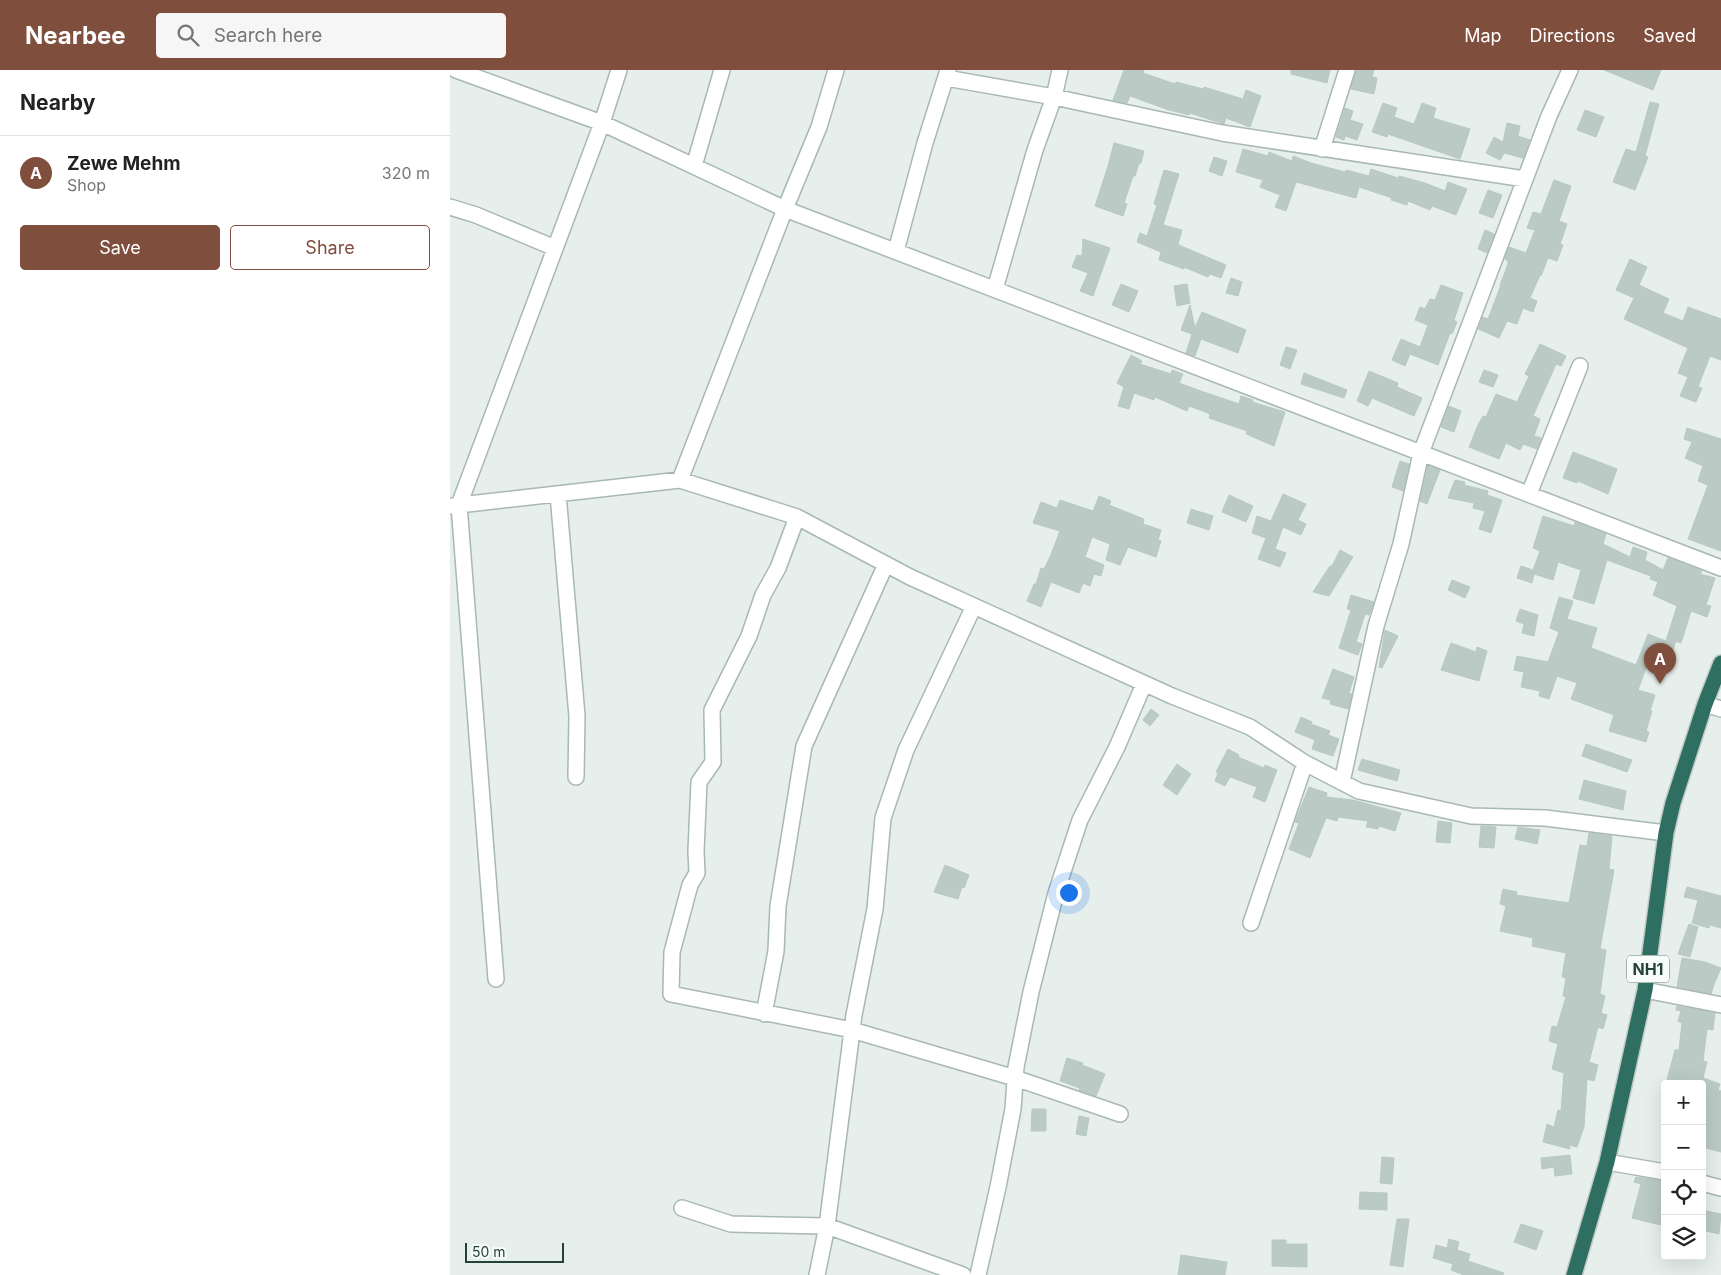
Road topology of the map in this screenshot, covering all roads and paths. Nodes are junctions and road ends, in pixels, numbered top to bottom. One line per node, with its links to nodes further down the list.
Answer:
1 (456, 70): 10 (street)
2 (619, 70): 10 (street)
3 (722, 70): 12 (street)
4 (836, 70): 15 (street)
5 (1060, 70): 9 (street)
6 (1347, 70): 11 (street)
7 (1570, 70): 13 (street)
8 (947, 74): 9 (street); 17 (street)
9 (1054, 97): 11 (street); 18 (street)
10 (602, 123): 12 (street); 16 (street)
11 (1322, 149): 13 (street)
12 (694, 166): 15 (street)
13 (1526, 178): 20 (street)
14 (450, 207): 16 (street)
15 (785, 209): 17 (street); 21 (street)
16 (555, 248): 24 (street)
17 (896, 251): 18 (street)
18 (994, 289): 20 (street)
19 (1580, 366): 23 (street)
20 (1421, 453): 23 (street); 35 (street)
21 (680, 480): 22 (street); 25 (street)
22 (558, 494): 24 (street); 34 (street)
23 (1528, 494): 27 (street)
24 (454, 506): 38 (street)
25 (798, 517): 26 (street); 41 (street)
26 (886, 564): 28 (street); 41 (street)
27 (1721, 568)
28 (974, 606): 30 (street); 42 (street)
29 (1721, 663): 31 (highway, NH1)
30 (1144, 684): 33 (street); 43 (street)
31 (1705, 704): 32 (street); 36 (highway, NH1)
32 (1721, 709)
33 (1305, 763): 35 (street); 37 (street)
34 (576, 777)
35 (1342, 782): 36 (street)
36 (1666, 834): 39 (highway, NH1)
37 (1251, 923)
38 (496, 979)
39 (1645, 990): 40 (street); 45 (highway, NH1)
40 (1721, 1006)
41 (764, 1014): 42 (street)
42 (852, 1030): 43 (street); 50 (street)
43 (1015, 1078): 44 (street); 53 (street)
44 (1120, 1114)
45 (1607, 1162): 46 (street); 54 (highway, NH1)
46 (1661, 1171)
47 (1706, 1184): 48 (street)
48 (1721, 1188)
49 (682, 1208): 50 (street)
50 (827, 1226): 51 (street); 52 (street)
51 (817, 1275)
52 (963, 1275)
53 (978, 1275)
54 (1574, 1275)

